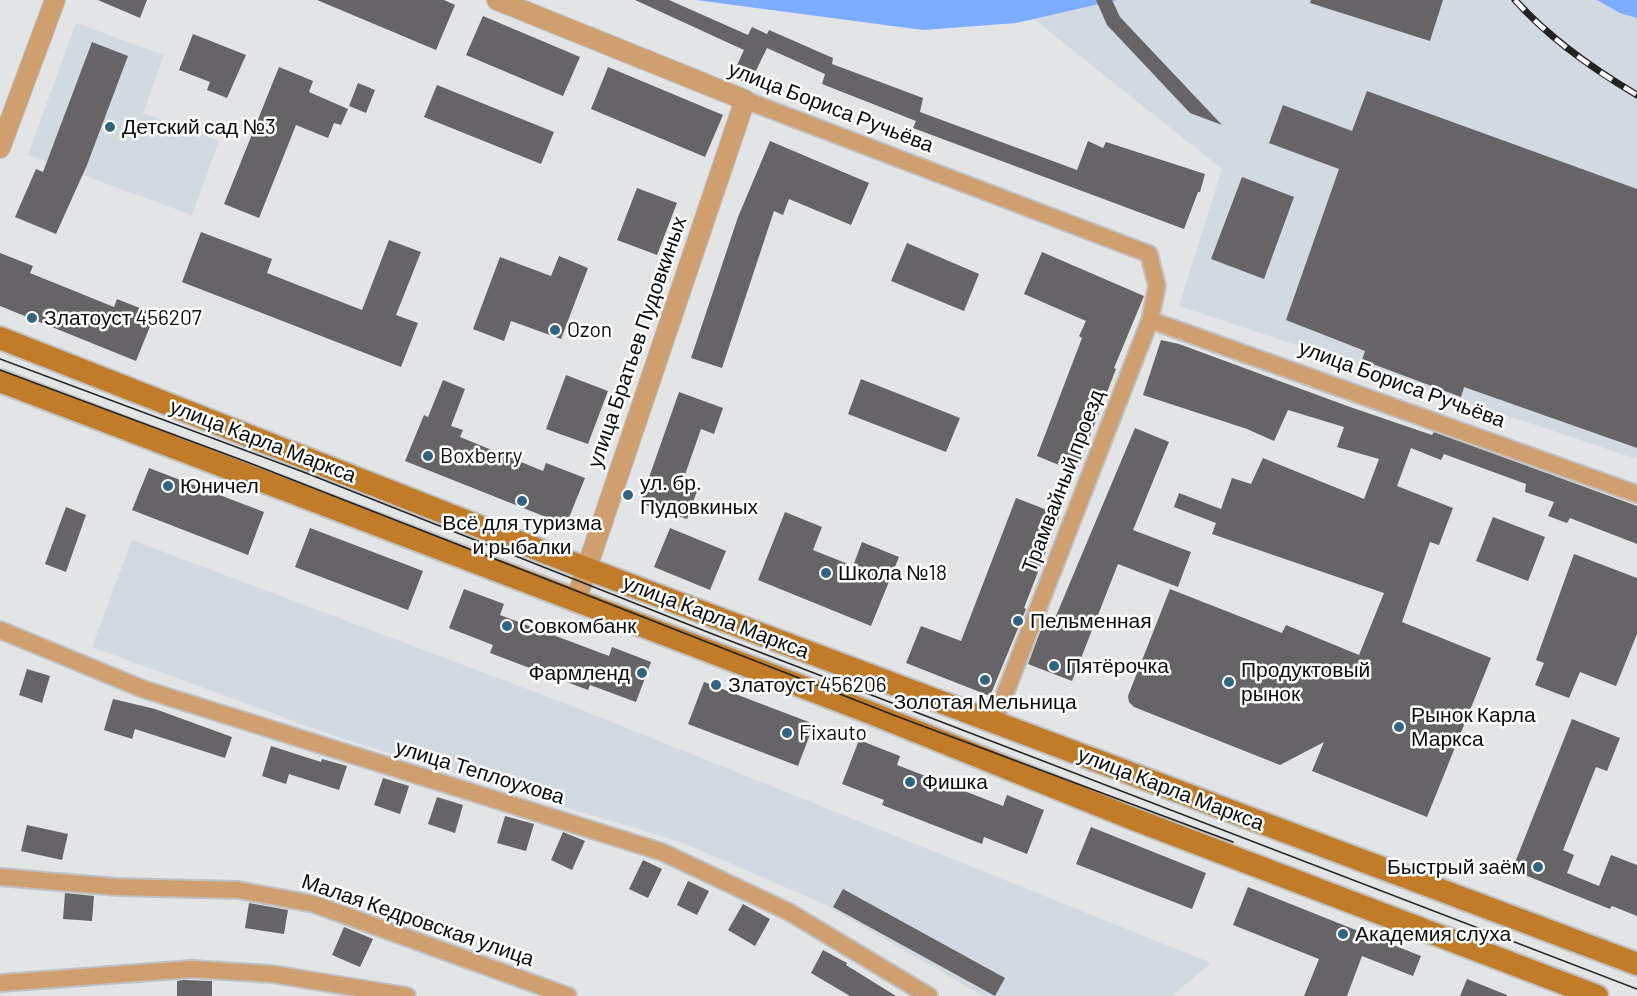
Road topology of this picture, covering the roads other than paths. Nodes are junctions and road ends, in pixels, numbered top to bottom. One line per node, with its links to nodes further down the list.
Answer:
1 (55, 0): 4 (street)
2 (497, 0): 3 (street, улица Бориса Ручьёва)
3 (746, 100): 5 (street, улица Бориса Ручьёва); 10 (street, улица Братьев Пудовкиных)
4 (0, 148)
5 (1149, 254): 6 (street, Трамвайный проезд)
6 (1150, 320): 9 (street, улица Бориса Ручьёва); 13 (street, Трамвайный проезд)
7 (0, 338): 10 (main road, улица Карла Маркса)
8 (0, 381): 11 (main road, улица Карла Маркса)
9 (1637, 494)
10 (585, 568): 11 (street, улица Братьев Пудовкиных); 13 (main road, улица Карла Маркса)
11 (576, 600): 20 (main road, улица Карла Маркса)
12 (0, 630): 19 (street, улица Теплоухова)
13 (994, 722): 15 (main road, улица Карла Маркса)
14 (0, 877): 18 (street, Малая Кедровская улица)
15 (1637, 964)
16 (0, 983): 17 (street)
17 (407, 996)
18 (568, 996)
19 (929, 996)
20 (1597, 996)

